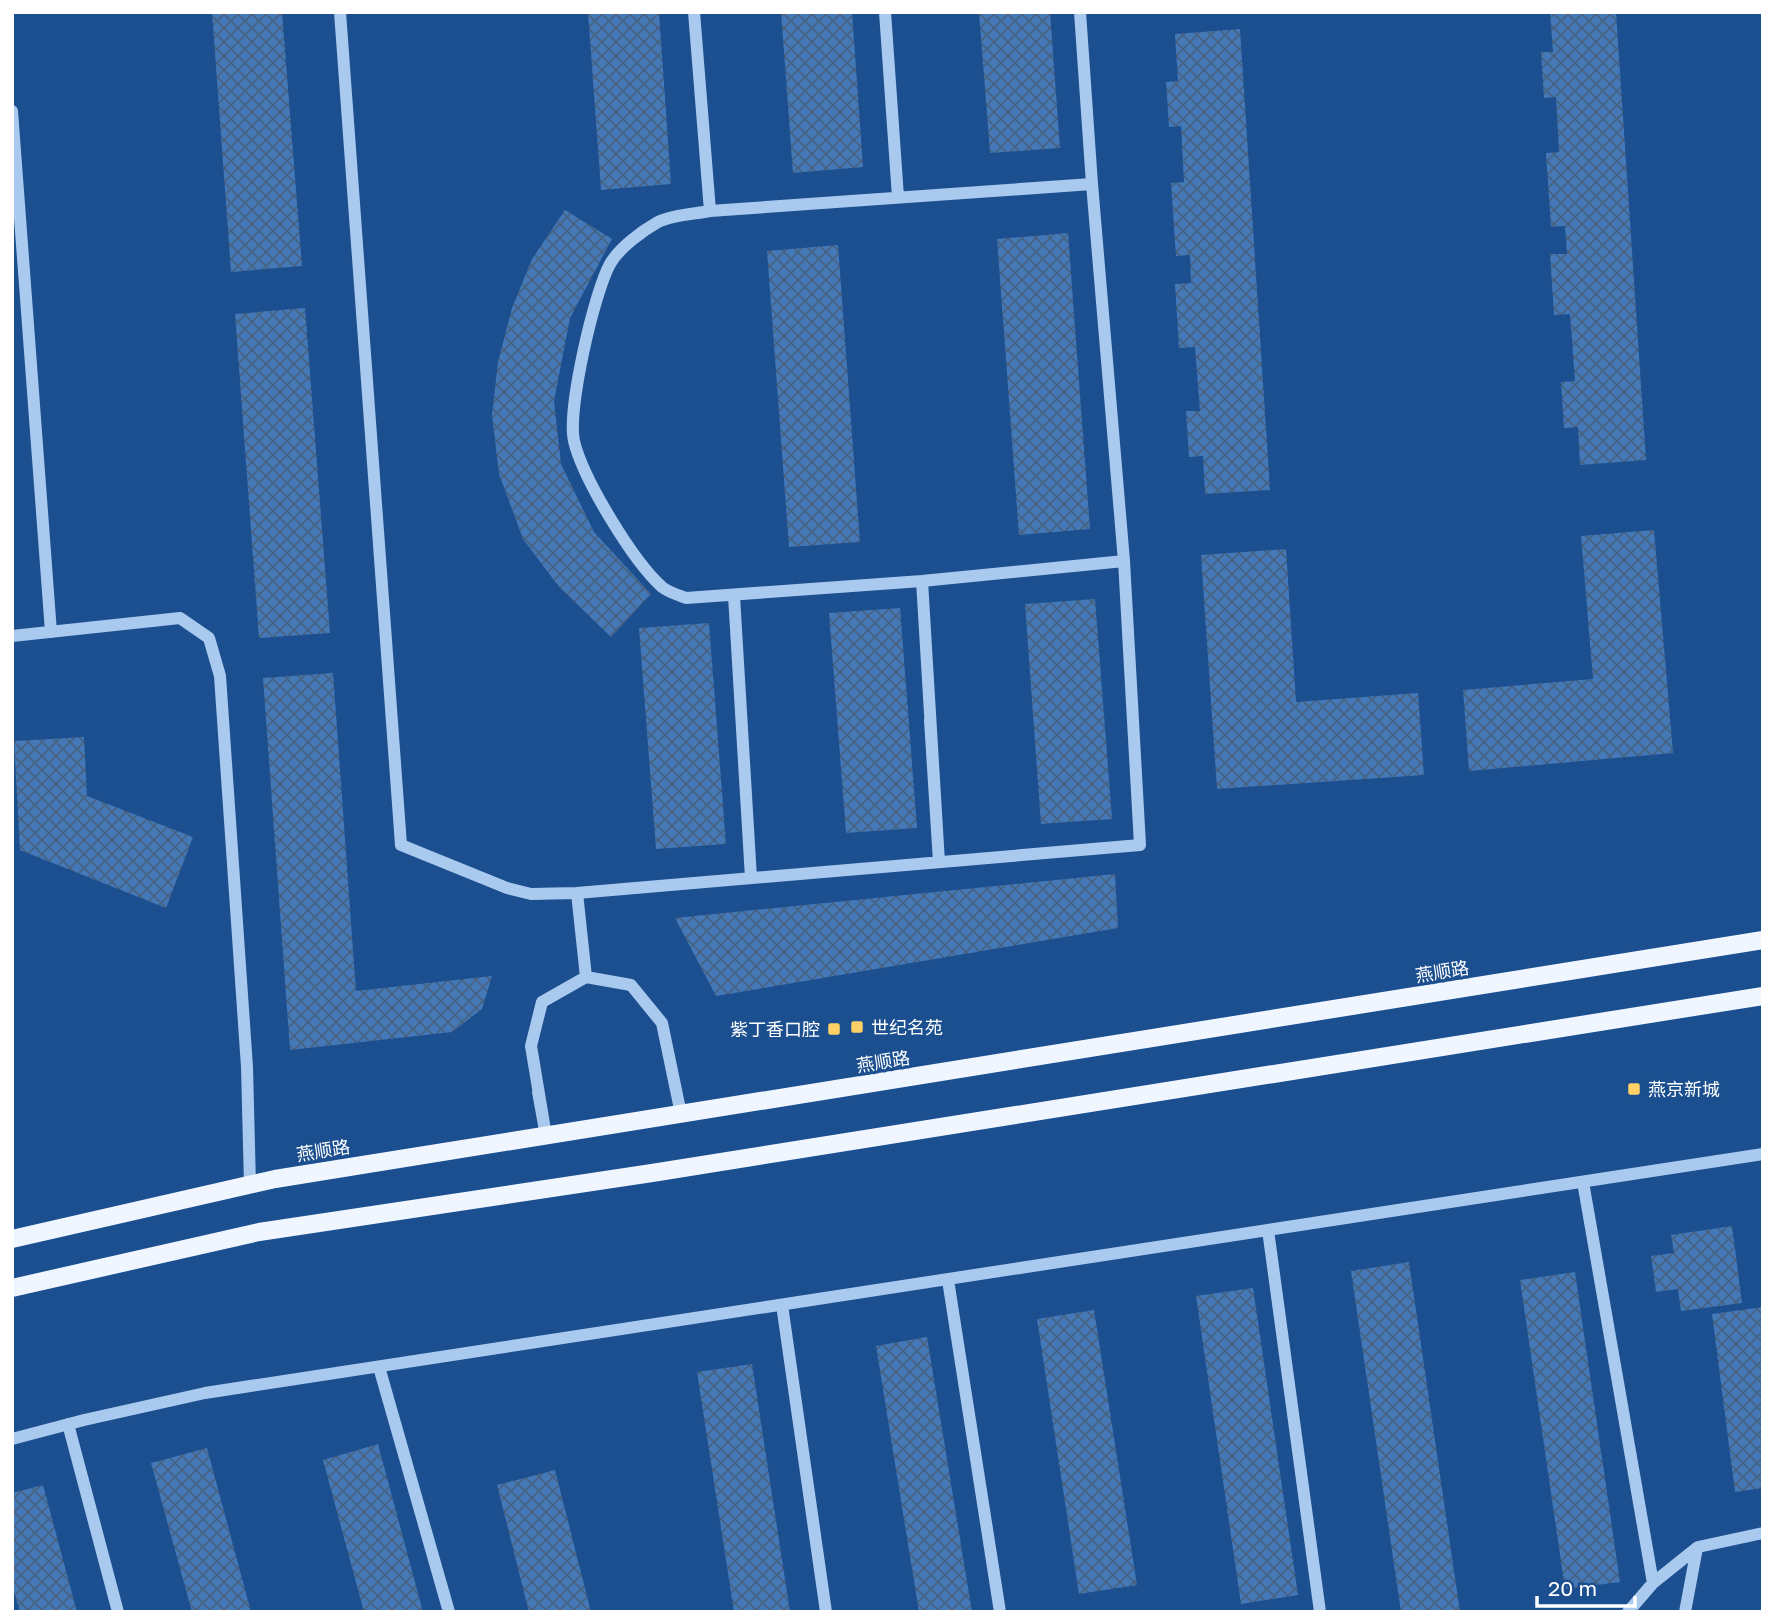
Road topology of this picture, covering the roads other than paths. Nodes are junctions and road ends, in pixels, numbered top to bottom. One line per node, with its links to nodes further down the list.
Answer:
1 (340, 12): 17 (lane)
2 (694, 12): 8 (lane)
3 (885, 12): 7 (lane)
4 (1080, 12): 6 (lane)
5 (12, 111): 12 (lane)
6 (1092, 184): 7 (lane); 9 (lane)
7 (898, 197): 8 (lane)
8 (710, 211): 11 (lane)
9 (1124, 561): 10 (lane); 15 (lane)
10 (922, 581): 11 (lane); 15 (lane)
11 (734, 596): 16 (lane)
12 (51, 632): 13 (lane); 26 (lane)
13 (12, 636)
14 (930, 720): 15 (lane)
15 (939, 862): 16 (lane)
16 (751, 878): 17 (lane)
17 (577, 893): 19 (lane)
18 (1763, 940): 22 (main road, 燕顺路)
19 (586, 977): 22 (lane); 23 (lane)
20 (1763, 996): 30 (main road)
21 (538, 1092): 23 (lane)
22 (681, 1114): 23 (main road, 燕顺路)
23 (546, 1136): 26 (main road, 燕顺路)
24 (1763, 1154): 25 (lane)
25 (1583, 1182): 27 (lane); 37 (lane)
26 (250, 1185): 28 (main road, 燕顺路)
27 (1268, 1230): 29 (lane); 42 (lane)
28 (12, 1240)
29 (948, 1280): 31 (lane); 41 (lane)
30 (12, 1287)
31 (782, 1305): 32 (lane); 40 (lane)
32 (379, 1367): 33 (lane); 39 (lane)
33 (68, 1424): 34 (lane); 38 (lane)
34 (12, 1439)
35 (1763, 1532): 36 (lane)
36 (1698, 1548): 37 (lane); 44 (lane)
37 (1653, 1583): 43 (lane)
38 (118, 1612)
39 (449, 1612)
40 (827, 1612)
41 (1000, 1612)
42 (1320, 1612)
43 (1628, 1612)
44 (1685, 1612)

